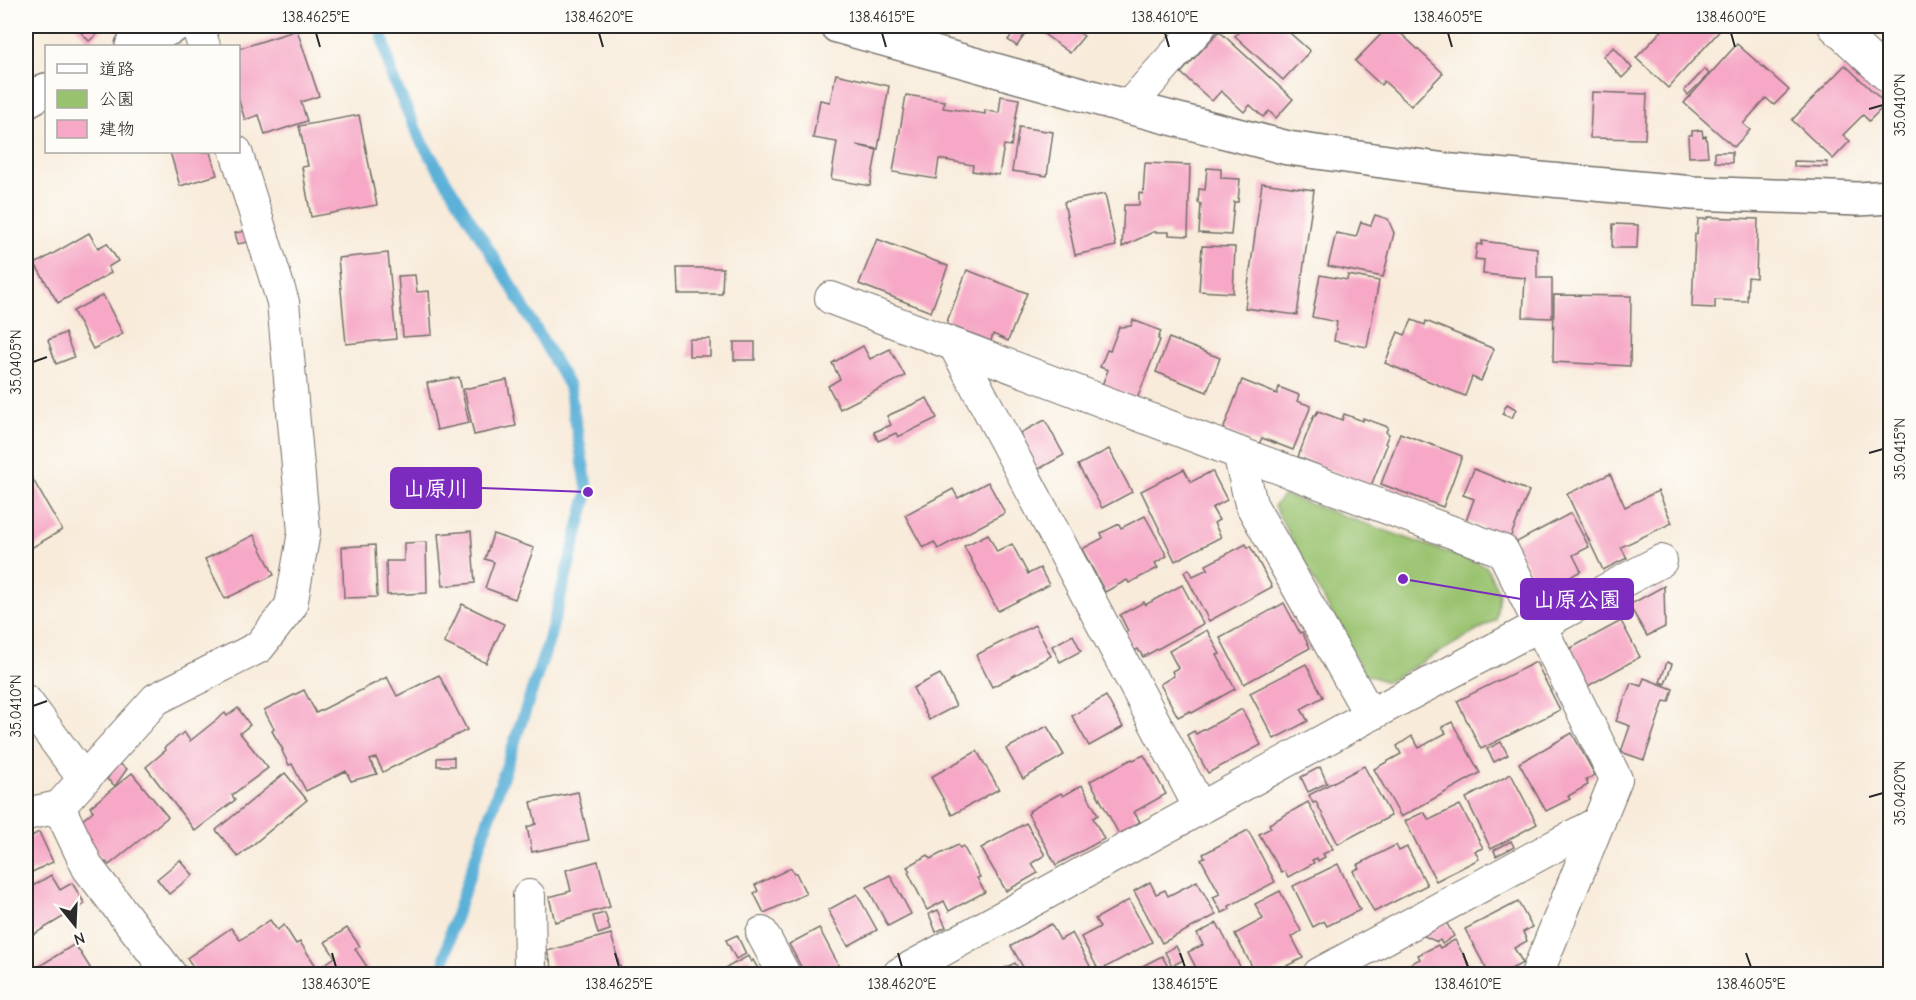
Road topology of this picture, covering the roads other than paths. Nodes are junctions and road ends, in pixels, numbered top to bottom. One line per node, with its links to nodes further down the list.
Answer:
1 (173, 26): 6 (street)
2 (197, 26): 7 (street)
3 (838, 26): 11 (street)
4 (1200, 26): 11 (street)
5 (1834, 26): 8 (street)
6 (134, 45)
7 (204, 45)
8 (1890, 78)
9 (45, 91): 10 (street)
10 (26, 101)
11 (1128, 107): 13 (street)
12 (236, 153): 21 (street)
13 (1890, 197)
14 (831, 298): 15 (street)
15 (955, 346): 16 (street); 23 (street)
16 (1239, 453): 18 (street); 20 (street)
17 (1661, 561): 18 (street)
18 (1540, 625): 20 (street); 25 (street)
19 (26, 701): 21 (street)
20 (1370, 715): 23 (street)
21 (83, 778): 22 (street)
22 (59, 807): 24 (street); 28 (street)
23 (1200, 808): 31 (street)
24 (26, 814)
25 (1599, 822): 32 (street); 33 (street)
26 (529, 896): 29 (street)
27 (762, 933): 30 (street)
28 (170, 975)
29 (530, 975)
30 (784, 975)
31 (899, 975)
32 (1319, 975)
33 (1537, 975)

